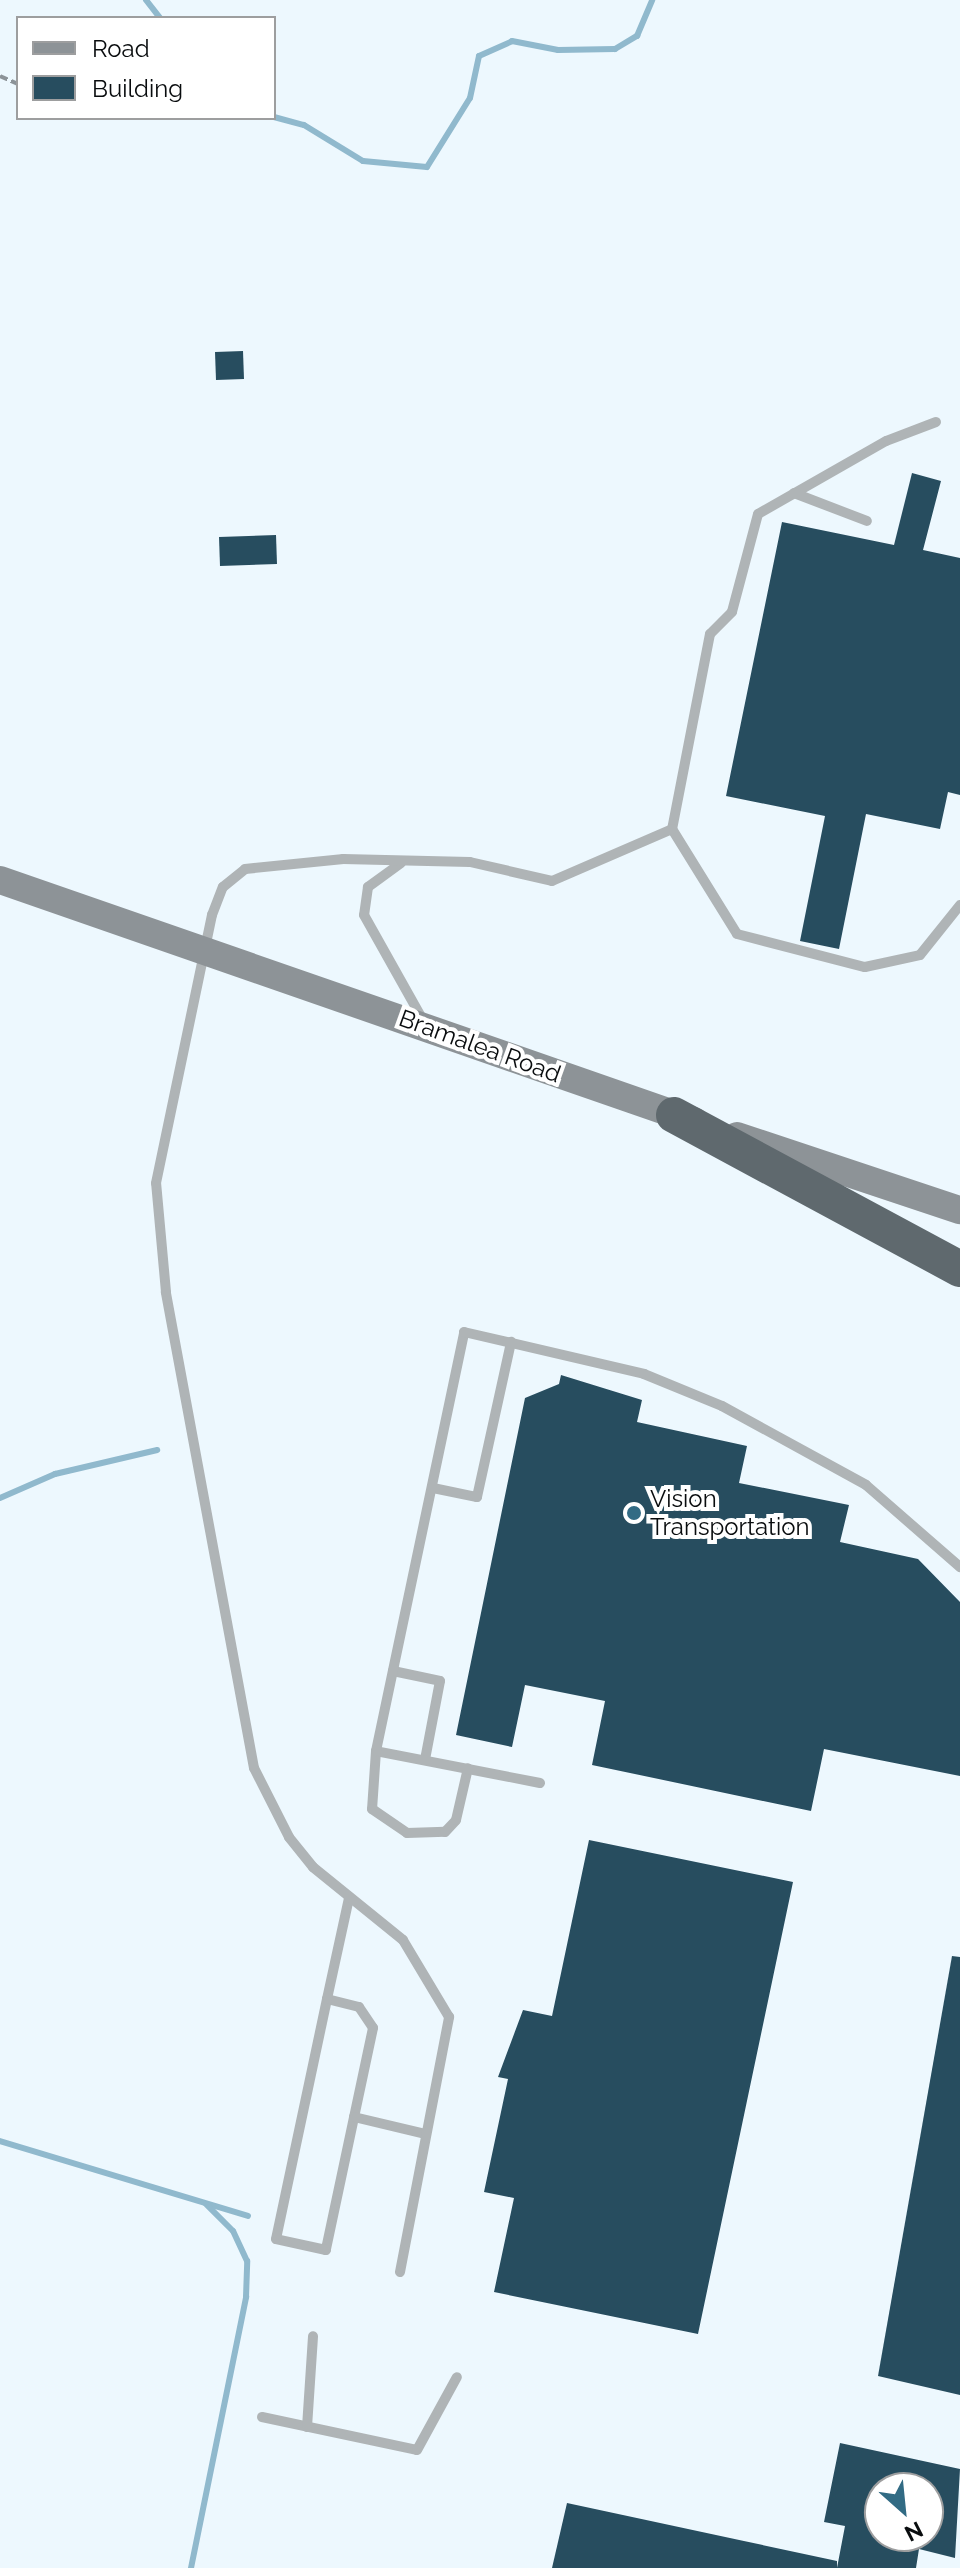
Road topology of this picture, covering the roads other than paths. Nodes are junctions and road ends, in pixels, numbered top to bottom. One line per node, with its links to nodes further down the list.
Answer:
1 (936, 422): 2 (lane)
2 (794, 493): 3 (lane); 4 (lane)
3 (867, 521)
4 (672, 829): 5 (lane); 7 (lane)
5 (416, 860): 8 (lane); 9 (lane)
6 (0, 880): 8 (main road, Bramalea Road)
7 (960, 905)
8 (210, 954): 9 (main road, Bramalea Road); 21 (lane)
9 (425, 1025): 10 (main road, Bramalea Road)
10 (674, 1115): 11 (main road, Bramalea Road); 12 (highway)
11 (960, 1210)
12 (960, 1269)
13 (511, 1342): 14 (lane); 14 (lane); 15 (lane)
14 (433, 1488): 16 (lane)
15 (960, 1567)
16 (393, 1671): 17 (lane); 18 (lane)
17 (376, 1751): 18 (lane); 19 (lane)
18 (425, 1760): 19 (lane)
19 (468, 1768): 20 (lane)
20 (540, 1783)
21 (349, 1898): 22 (lane); 24 (lane)
22 (327, 1999): 23 (lane); 23 (lane)
23 (354, 2117): 24 (lane)
24 (426, 2134): 25 (lane)
25 (400, 2272)
26 (313, 2336): 29 (lane)
27 (457, 2377): 29 (lane)
28 (262, 2417): 29 (lane)
29 (307, 2427)

